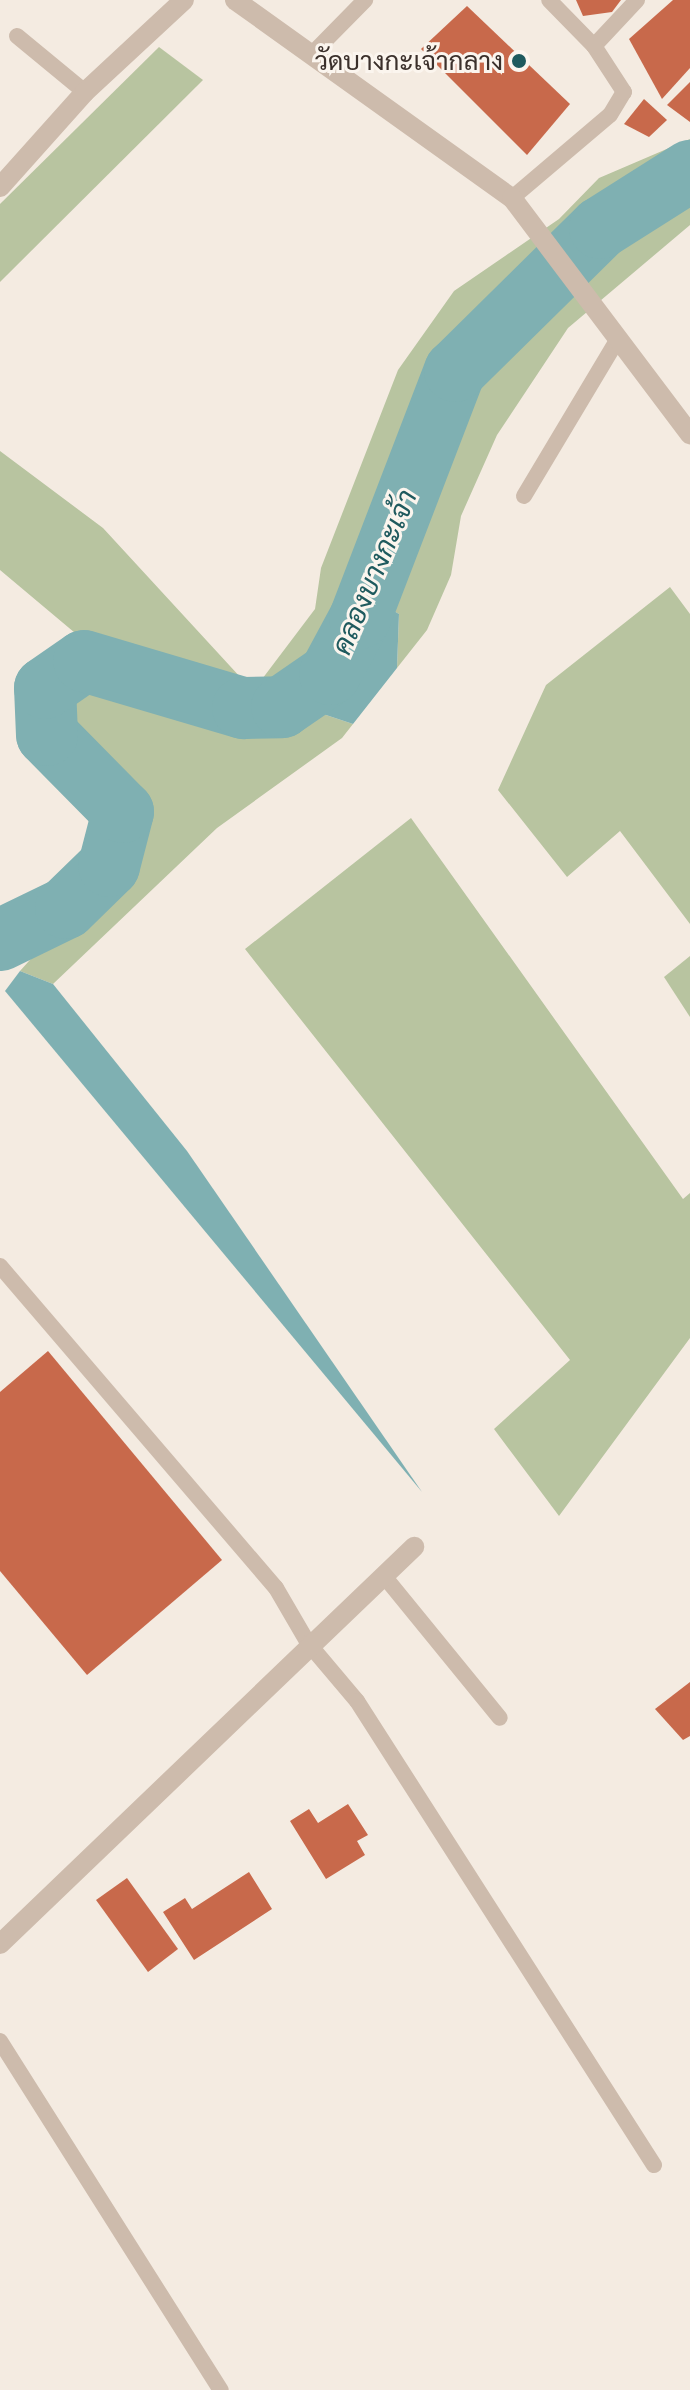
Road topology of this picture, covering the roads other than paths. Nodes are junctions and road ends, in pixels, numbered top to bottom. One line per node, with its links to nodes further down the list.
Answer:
1 (184, 0): 9 (street)
2 (235, 0): 8 (street)
3 (365, 0): 8 (lane)
4 (549, 0): 7 (lane)
5 (637, 0): 7 (lane)
6 (17, 36): 9 (lane)
7 (594, 46): 11 (lane)
8 (312, 54): 11 (street)
9 (85, 92): 10 (street)
10 (0, 187)
11 (512, 198): 12 (street)
12 (618, 339): 13 (street); 14 (lane)
13 (690, 434)
14 (524, 496)
15 (0, 1266): 18 (lane)
16 (414, 1547): 17 (street)
17 (384, 1576): 18 (street); 19 (lane)
18 (308, 1643): 20 (street); 22 (lane)
19 (500, 1718)
20 (0, 1944)
21 (0, 2041): 23 (lane)
22 (654, 2165)
23 (221, 2390)

